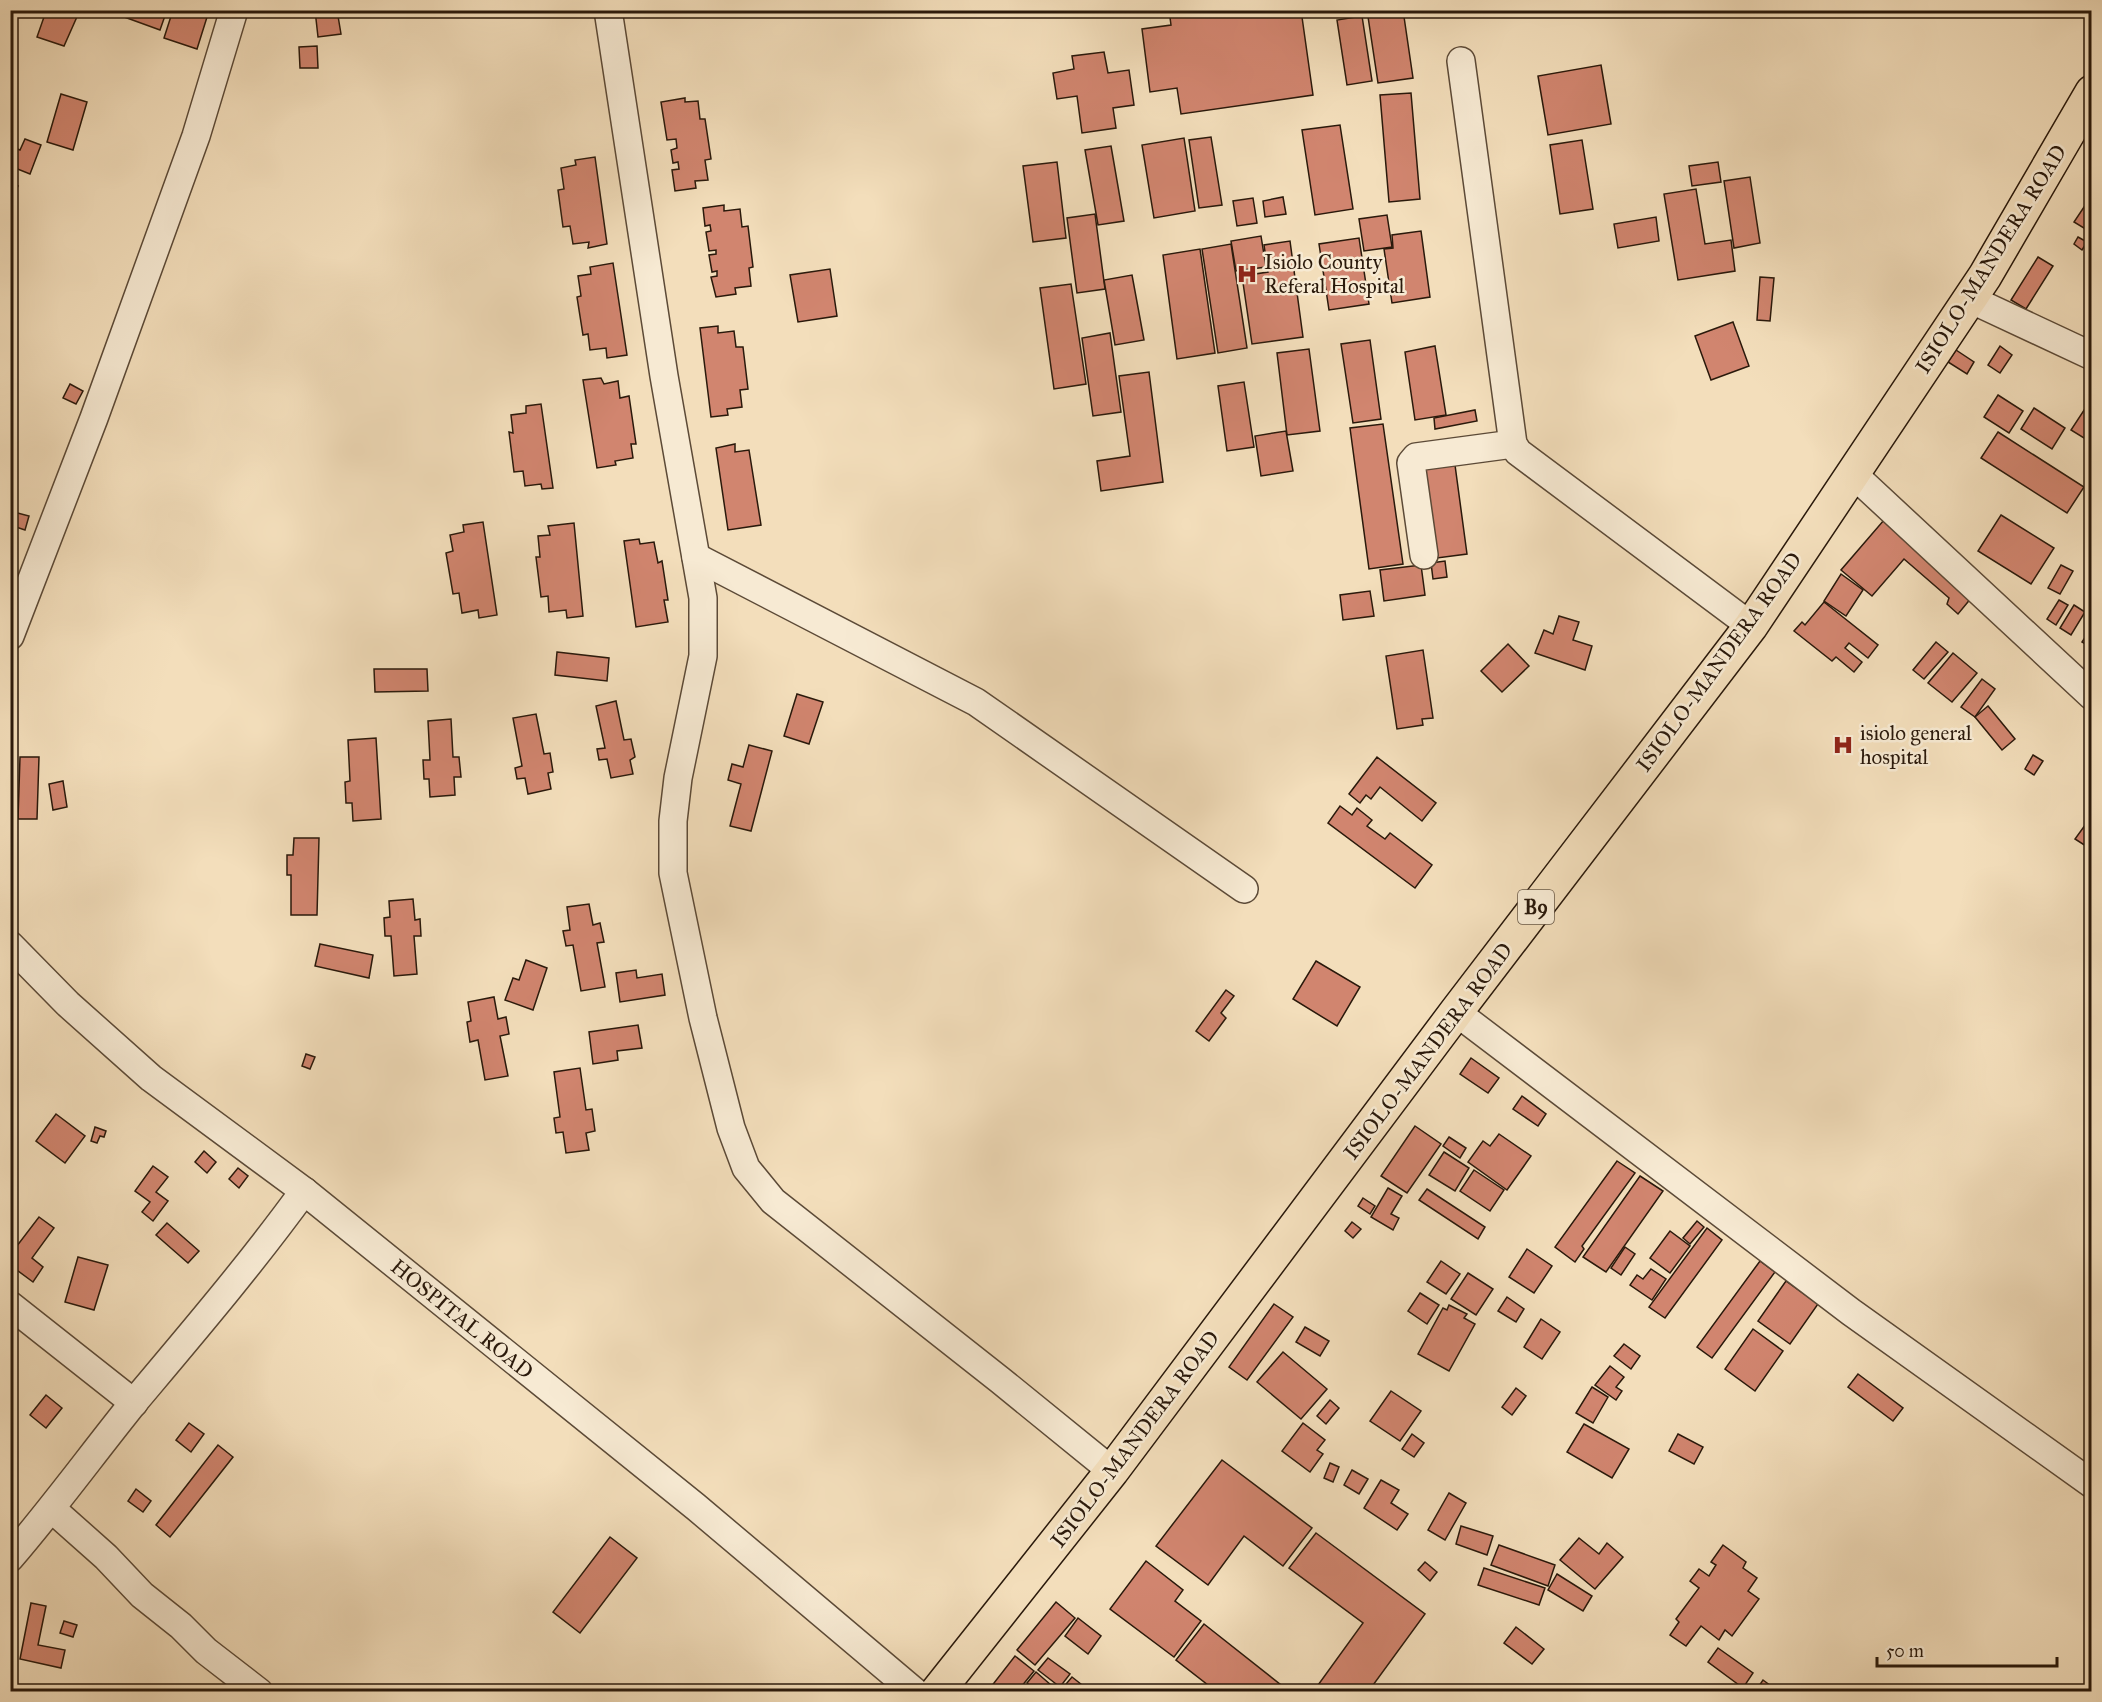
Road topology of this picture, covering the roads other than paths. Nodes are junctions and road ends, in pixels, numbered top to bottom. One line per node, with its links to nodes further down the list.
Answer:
1 (234, 10): 12 (street)
2 (608, 10): 10 (street)
3 (1461, 61): 7 (street)
4 (2091, 92): 5 (highway, ISIOLO-MANDERA ROAD / B9)
5 (1970, 299): 6 (street); 8 (highway, ISIOLO-MANDERA ROAD / B9)
6 (2091, 356)
7 (1513, 444): 9 (street); 11 (street)
8 (1853, 474): 11 (highway, ISIOLO-MANDERA ROAD / B9); 13 (street)
9 (1424, 555)
10 (696, 557): 14 (street); 20 (street)
11 (1750, 626): 16 (highway, ISIOLO-MANDERA ROAD / B9)
12 (10, 636)
13 (2091, 696)
14 (1244, 889)
15 (10, 945): 17 (street, HOSPITAL ROAD)
16 (1456, 1012): 20 (highway, ISIOLO-MANDERA ROAD / B9); 21 (street)
17 (304, 1191): 19 (street); 25 (street, HOSPITAL ROAD)
18 (10, 1305): 19 (street)
19 (134, 1403): 22 (street)
20 (1112, 1471): 26 (highway, ISIOLO-MANDERA ROAD / B9)
21 (2091, 1484)
22 (52, 1509): 23 (street); 24 (street)
23 (10, 1558)
24 (259, 1692)
25 (915, 1692)
26 (937, 1692)

